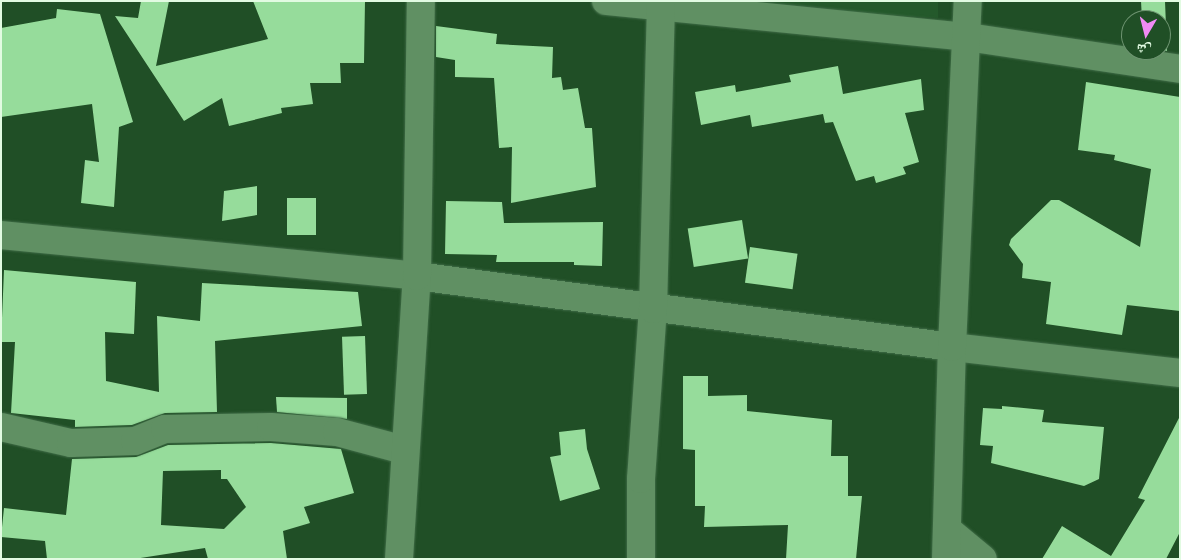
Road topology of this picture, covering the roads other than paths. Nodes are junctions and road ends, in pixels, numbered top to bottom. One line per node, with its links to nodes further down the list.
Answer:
1 (421, 1): 8 (street)
2 (606, 1): 4 (street)
3 (968, 1): 5 (street)
4 (661, 4): 5 (street); 9 (street)
5 (968, 38): 6 (street); 10 (street)
6 (1180, 69)
7 (1, 235): 8 (street)
8 (417, 276): 9 (street); 13 (street)
9 (652, 309): 10 (street); 16 (street)
10 (952, 347): 11 (street); 14 (street)
11 (1180, 373)
12 (1, 427): 13 (street)
13 (404, 450): 15 (street)
14 (948, 530): 17 (street); 18 (street)
15 (399, 559)
16 (641, 559)
17 (946, 559)
18 (983, 559)

